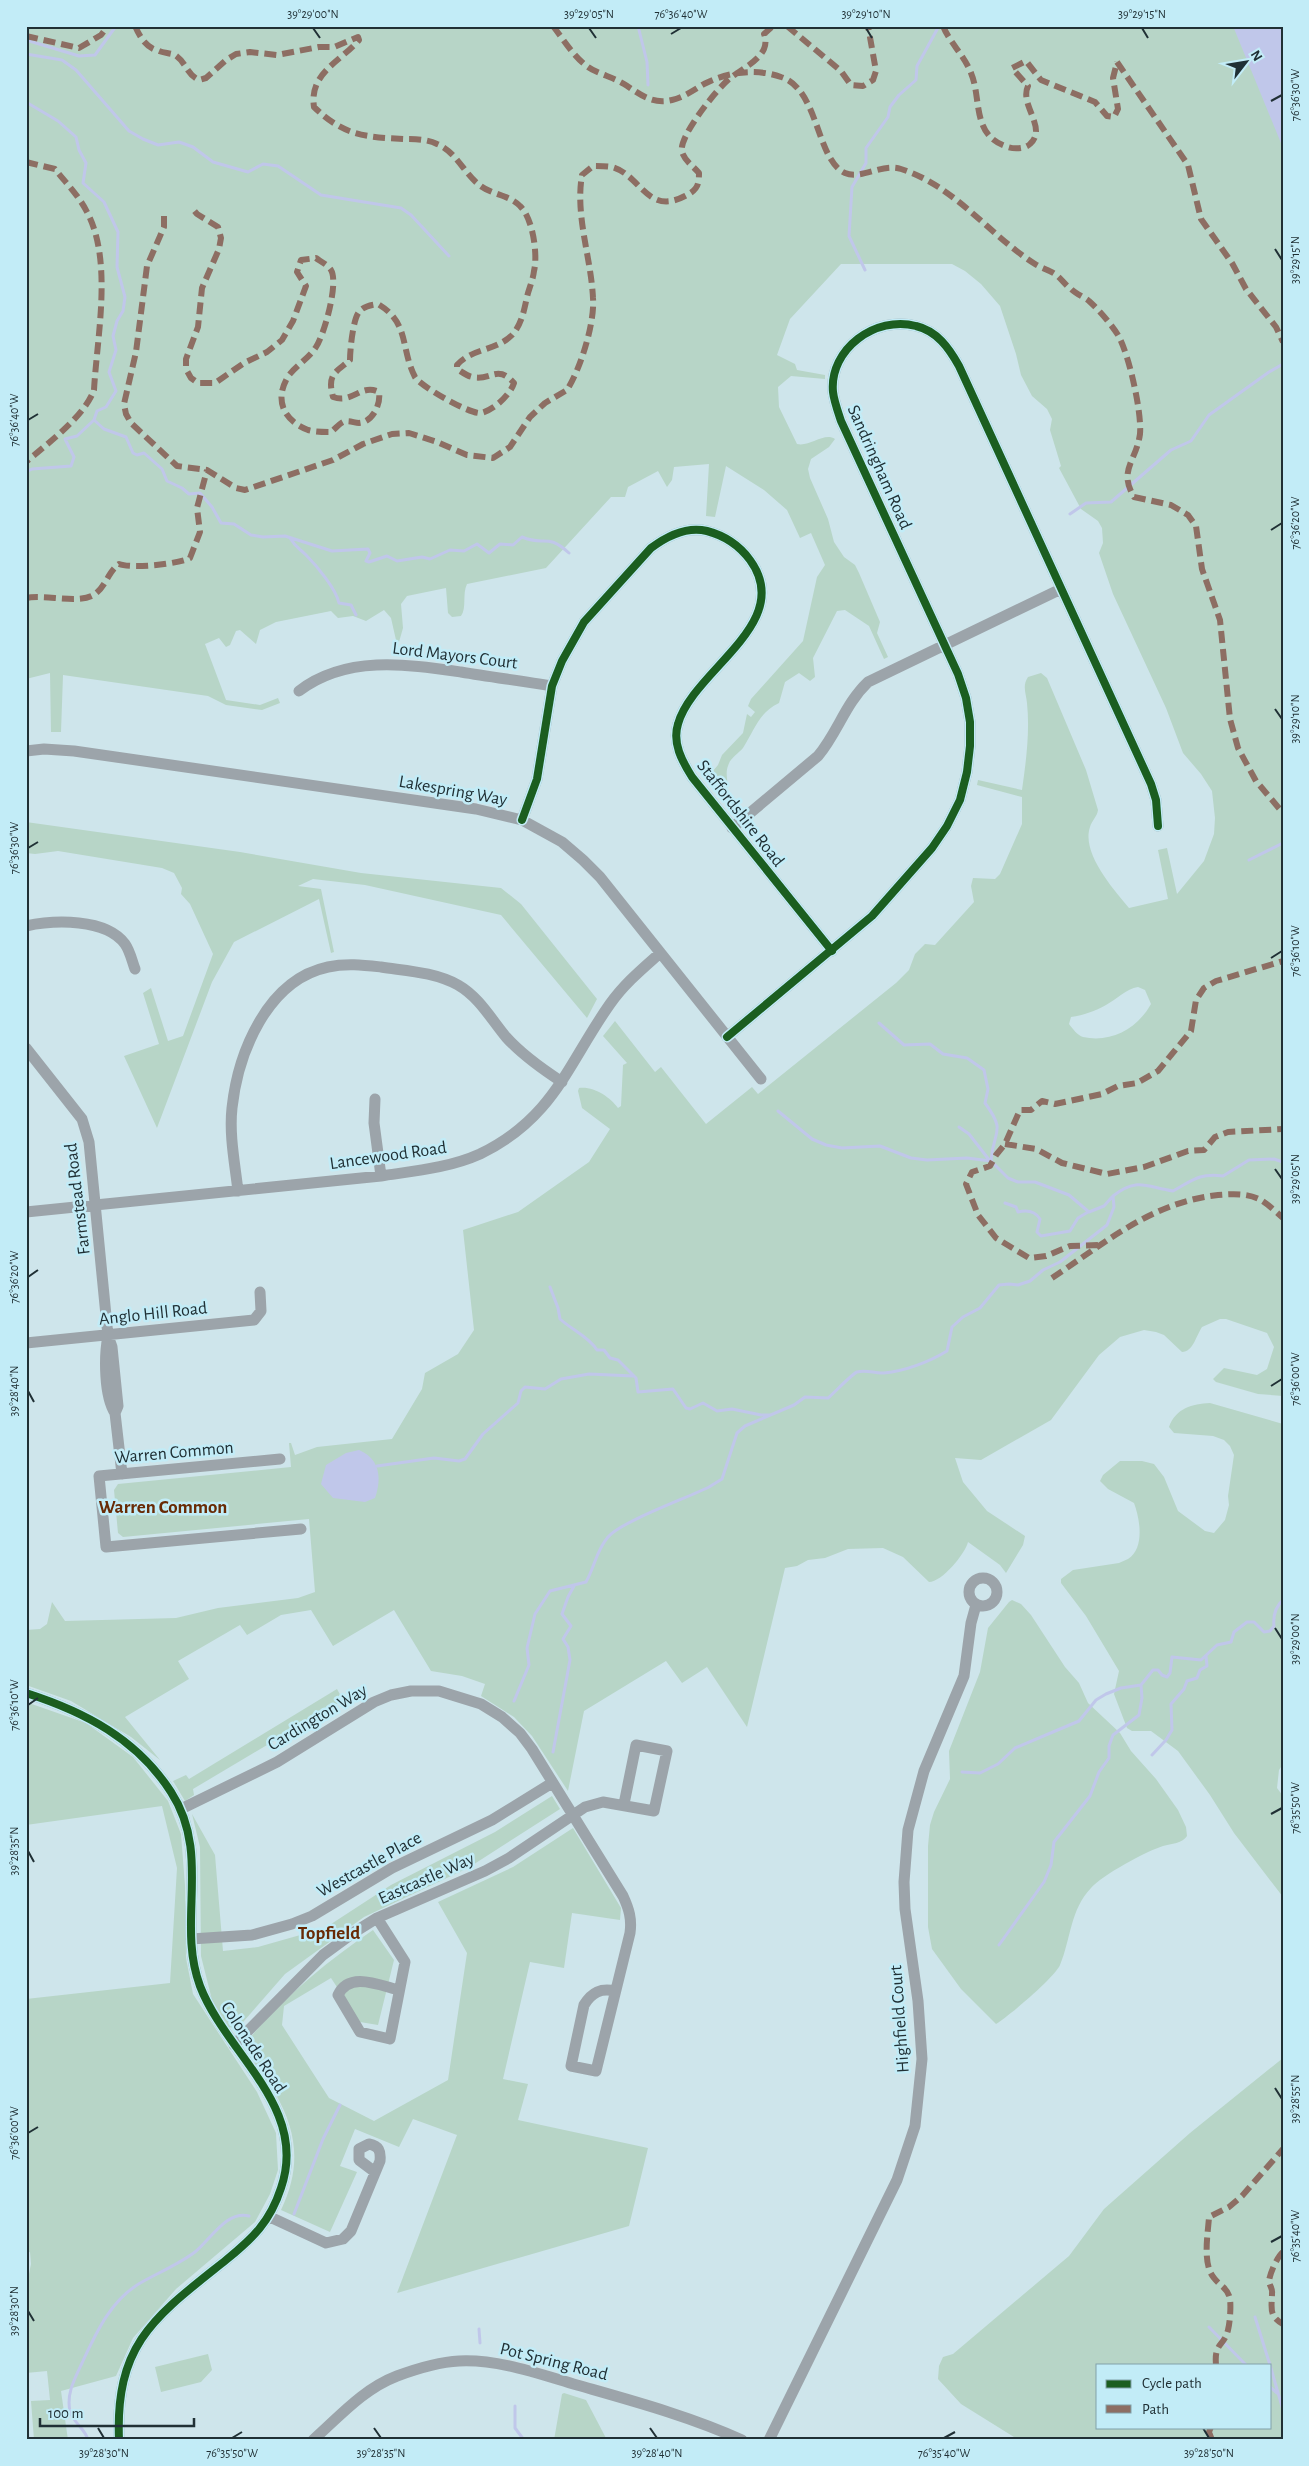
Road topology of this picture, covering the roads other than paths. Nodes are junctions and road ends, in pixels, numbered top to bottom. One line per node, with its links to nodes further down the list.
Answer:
1 (1061, 590): 2 (street); 2 (street, Sandringham Road); 7 (street, Sandringham Road)
2 (944, 644): 8 (street); 10 (street, Sandringham Road)
3 (552, 686): 4 (street, Lord Mayors Court); 6 (street, Staffordshire Road); 8 (street, Staffordshire Road)
4 (298, 691)
5 (26, 751): 6 (street, Lakespring Way)
6 (522, 820): 11 (street, Lakespring Way)
7 (1158, 826)
8 (732, 828): 10 (street, Staffordshire Road)
9 (26, 926): 12 (street)
10 (832, 951): 13 (street, Sandringham Road)
11 (660, 952): 13 (street, Lakespring Way); 16 (street, Lancewood Road)
12 (135, 969)
13 (727, 1037): 15 (street, Lakespring Way)
14 (26, 1048): 20 (street, Farmstead Road)
15 (761, 1079)
16 (562, 1082): 18 (street, Lancewood Road); 19 (street)
17 (375, 1099): 18 (street)
18 (381, 1176): 19 (street, Lancewood Road)
19 (238, 1191): 20 (street, Lancewood Road)
20 (96, 1206): 21 (street, Lancewood Road); 23 (street, Farmstead Road)
21 (26, 1212)
22 (260, 1292): 23 (street, Anglo Hill Road)
23 (108, 1336): 24 (street, Anglo Hill Road); 26 (street, Farmstead Road)
24 (26, 1344)
25 (280, 1459): 26 (street, Warren Common)
26 (122, 1474): 27 (street, Warren Common)
27 (301, 1529)
28 (976, 1605): 44 (street, Highfield Court)
29 (26, 1692): 32 (street, Colonade Road)
30 (552, 1783): 32 (street, Cardington Way); 33 (street, Cardington Way); 35 (street, Westcastle Place)
31 (624, 1804): 31 (street, Eastcastle Way); 33 (street, Eastcastle Way)
32 (181, 1809): 35 (street, Colonade Road)
33 (573, 1815): 34 (street, Eastcastle Way); 37 (street, Cardington Way)
34 (377, 1918): 36 (street); 38 (street, Eastcastle Way)
35 (191, 1939): 38 (street, Colonade Road)
36 (399, 1990): 36 (street)
37 (615, 1991): 37 (street, Cardington Way)
38 (234, 2045): 40 (street, Colonade Road)
39 (375, 2172): 40 (street)
40 (270, 2217): 41 (street, Colonade Road)
41 (119, 2440)
42 (313, 2440): 43 (street, Pot Spring Road)
43 (742, 2440)
44 (769, 2440)

